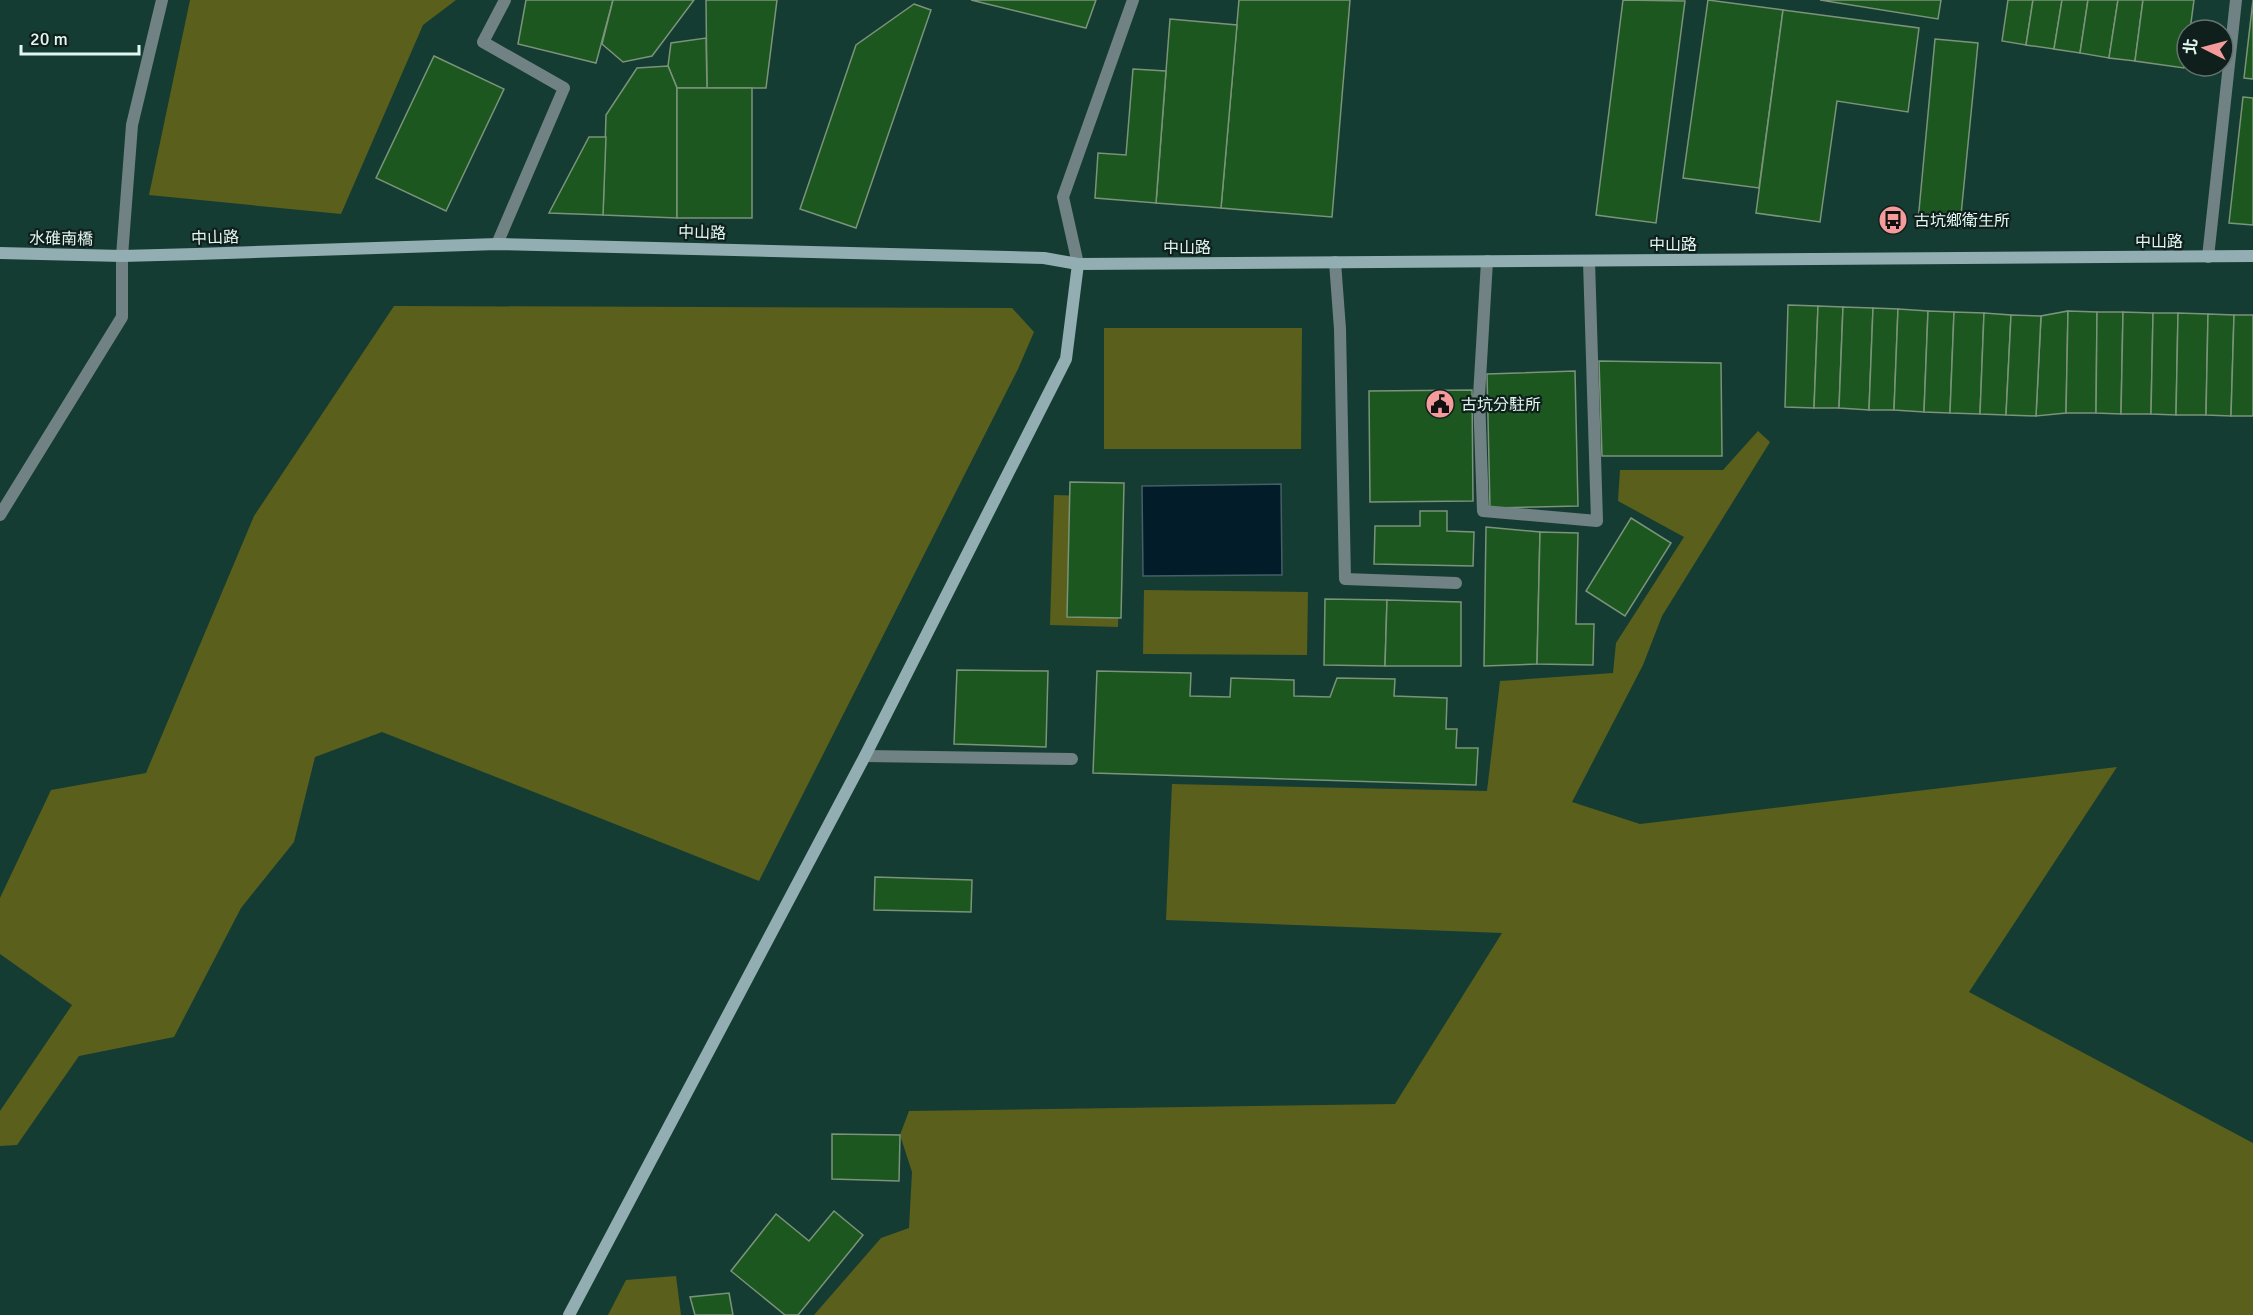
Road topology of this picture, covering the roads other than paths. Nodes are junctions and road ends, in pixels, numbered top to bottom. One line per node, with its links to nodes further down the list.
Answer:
1 (162, 0): 7 (street)
2 (506, 0): 5 (street)
3 (1133, 0): 13 (street)
4 (2236, 0): 9 (street)
5 (497, 244): 7 (main road, 中山路); 13 (main road, 中山路)
6 (0, 253): 7 (main road, 水碓南橋)
7 (122, 256): 14 (street)
8 (2253, 256): 9 (main road, 中山路)
9 (2208, 257): 11 (main road, 中山路)
10 (1487, 261): 11 (main road, 中山路); 11 (street); 12 (main road, 中山路)
11 (1589, 261)
12 (1335, 262): 13 (main road, 中山路); 15 (street)
13 (1078, 264): 16 (main road)
14 (0, 515)
15 (1456, 583)
16 (865, 756): 17 (street); 18 (main road)
17 (1072, 759)
18 (569, 1315)

